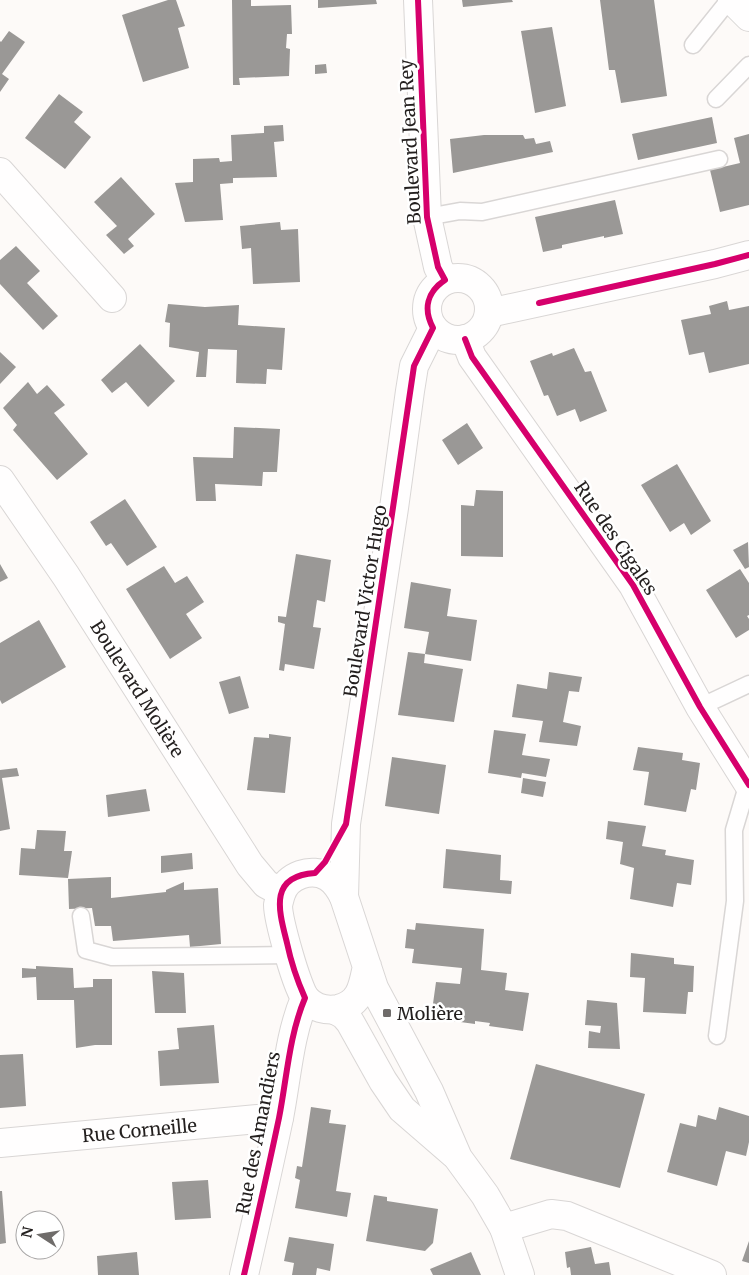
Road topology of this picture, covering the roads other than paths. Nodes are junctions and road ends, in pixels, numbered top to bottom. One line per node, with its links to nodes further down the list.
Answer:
1 (418, 0): 9 (street, Boulevard Jean Rey)
2 (731, 0): 3 (street); 4 (lane)
3 (749, 17)
4 (693, 45)
5 (749, 65): 6 (lane)
6 (716, 99)
7 (720, 159): 9 (lane)
8 (0, 172): 12 (street)
9 (427, 217): 11 (street, Boulevard Jean Rey)
10 (749, 255): 13 (street)
11 (444, 280): 13 (street); 14 (street)
12 (112, 298)
13 (489, 313): 15 (street)
14 (433, 328): 15 (street); 20 (street, Boulevard Victor Hugo)
15 (465, 340): 18 (street, Rue des Cigales)
16 (0, 480): 22 (street, Boulevard Molière)
17 (749, 684): 18 (lane)
18 (700, 707): 19 (street, Rue des Cigales)
19 (748, 784): 29 (lane)
20 (346, 824): 21 (street, Boulevard Victor Hugo); 23 (street, Boulevard Victor Hugo)
21 (315, 872): 22 (street); 23 (street)
22 (281, 892): 25 (street)
23 (344, 897): 26 (street)
24 (81, 916): 25 (lane)
25 (290, 955): 27 (street)
26 (367, 966): 28 (street); 32 (street)
27 (305, 998): 28 (street); 30 (street, Rue des Amandiers)
28 (335, 1010): 32 (street)
29 (717, 1036)
30 (279, 1117): 31 (street, Rue Corneille); 34 (street, Rue des Amandiers)
31 (0, 1143)
32 (458, 1158): 33 (street)
33 (504, 1228): 35 (street); 36 (street)
34 (244, 1275)
35 (520, 1275)
36 (712, 1275)

